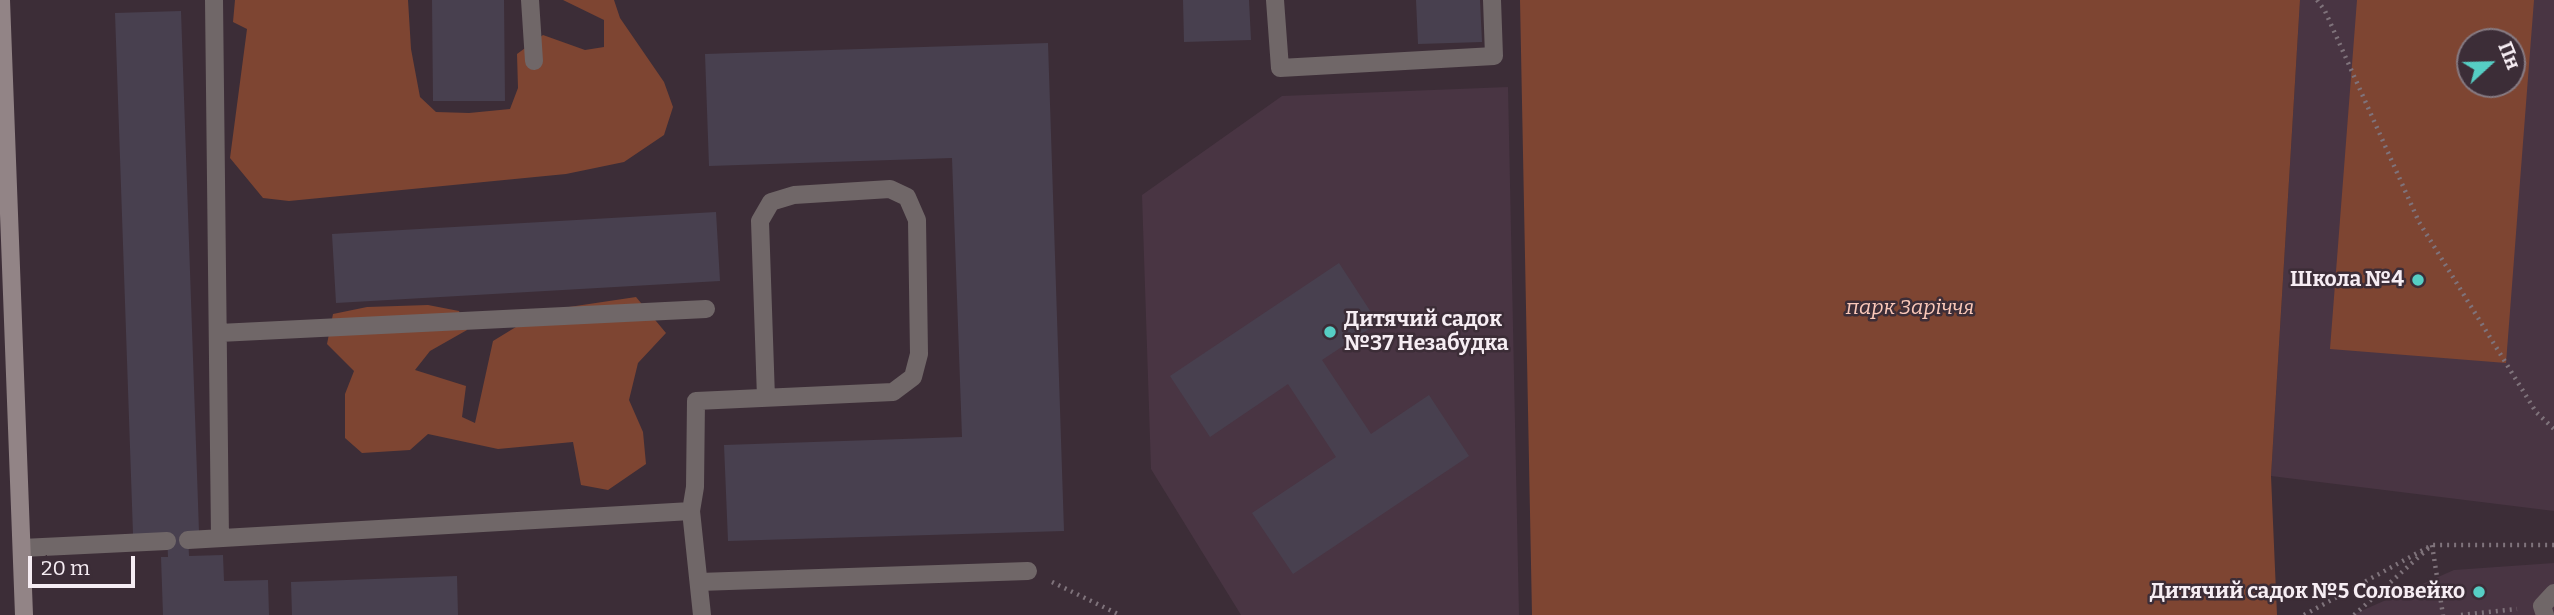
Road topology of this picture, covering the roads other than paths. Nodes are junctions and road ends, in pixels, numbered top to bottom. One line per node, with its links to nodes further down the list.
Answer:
1 (1, 0): 14 (street)
2 (214, 0): 8 (lane)
3 (530, 0): 6 (lane)
4 (1275, 0): 5 (lane)
5 (1492, 0)
6 (534, 61)
7 (706, 309): 8 (lane)
8 (219, 333): 11 (lane)
9 (766, 398): 9 (lane); 10 (lane)
10 (691, 511): 11 (lane); 16 (lane)
11 (220, 538): 12 (lane)
12 (188, 540)
13 (167, 541): 14 (lane)
14 (22, 548): 17 (street)
15 (1028, 571): 16 (lane)
16 (699, 582): 18 (lane)
17 (24, 615)
18 (702, 615)

